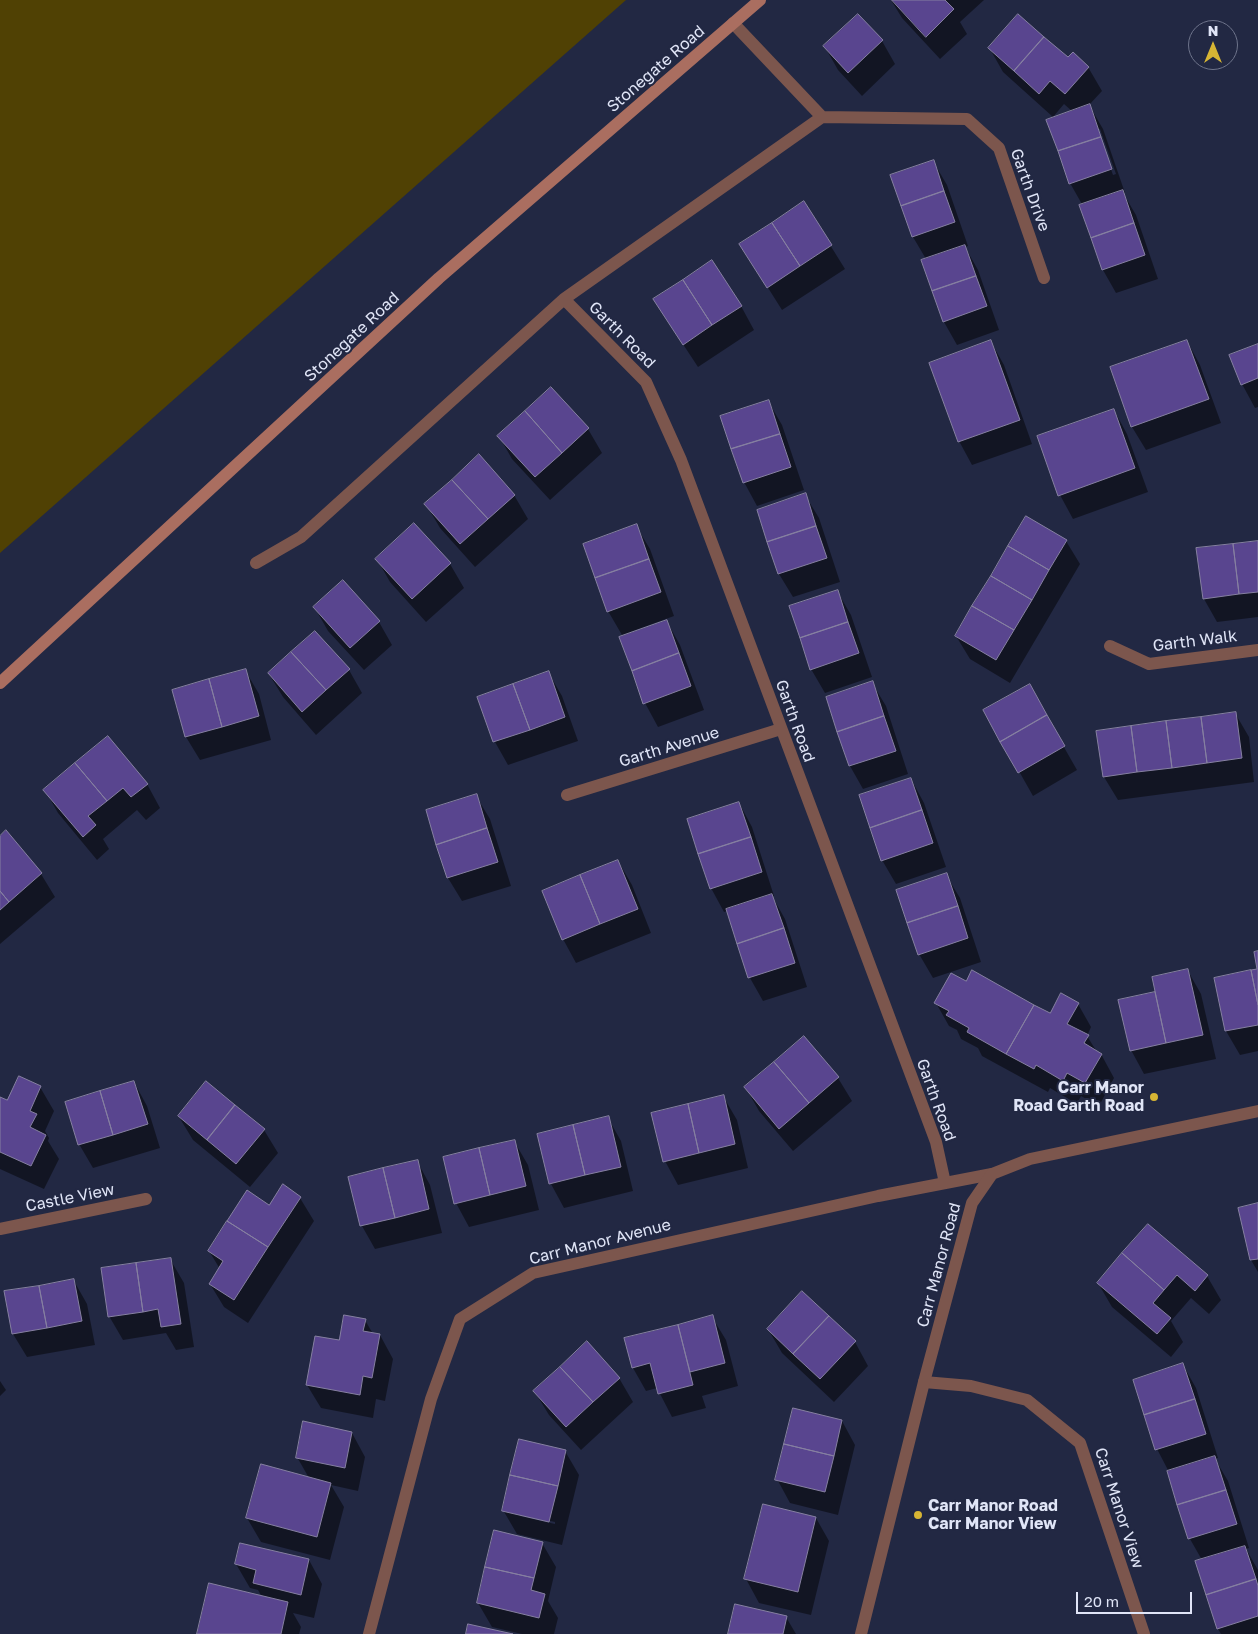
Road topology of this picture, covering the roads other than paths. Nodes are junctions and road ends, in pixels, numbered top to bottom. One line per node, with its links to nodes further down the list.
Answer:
1 (760, 0): 2 (main road, Stonegate Road)
2 (733, 23): 3 (street); 9 (main road, Stonegate Road)
3 (822, 117): 4 (street, Garth Drive); 5 (street)
4 (1044, 278)
5 (564, 299): 6 (street); 10 (street, Garth Road)
6 (256, 563)
7 (1110, 646): 8 (street, Garth Walk)
8 (1258, 650)
9 (0, 683)
10 (781, 729): 11 (street, Garth Avenue); 14 (street, Garth Road)
11 (567, 795)
12 (1258, 1111): 13 (street)
13 (992, 1174): 14 (street, Carr Manor Avenue); 17 (street, Carr Manor Road)
14 (945, 1183): 18 (street, Carr Manor Avenue)
15 (146, 1199): 16 (street, Castle View)
16 (0, 1229)
17 (924, 1382): 19 (street, Carr Manor Road); 20 (street, Carr Manor View)
18 (369, 1634)
19 (861, 1634)
20 (1144, 1634)

